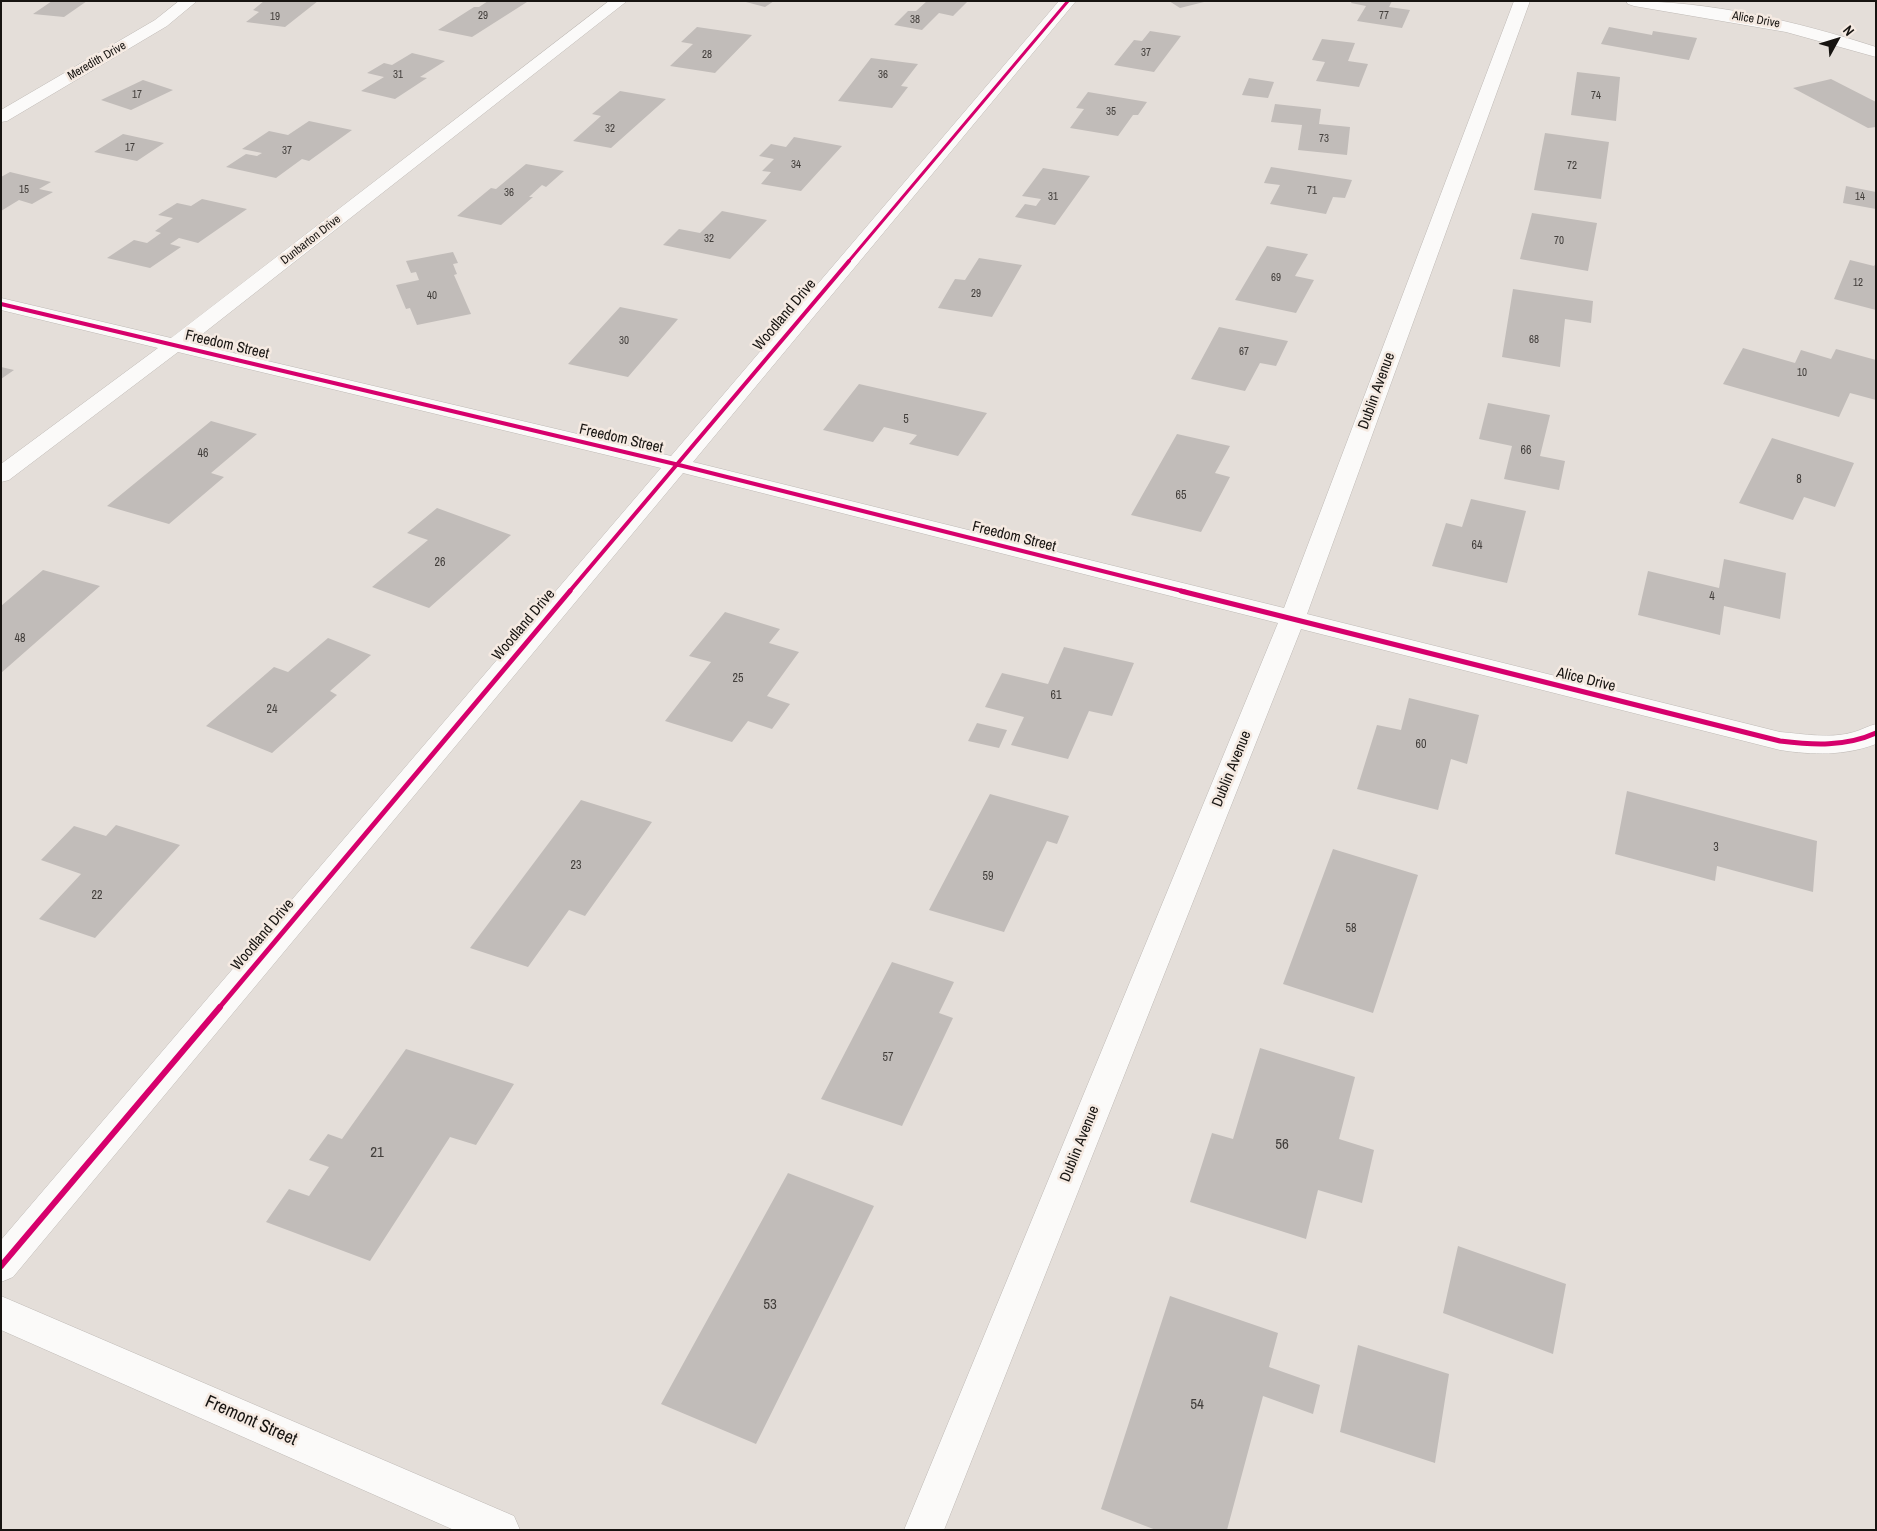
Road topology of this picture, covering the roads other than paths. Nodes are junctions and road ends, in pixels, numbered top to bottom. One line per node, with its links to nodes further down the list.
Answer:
1 (188, 1): 7 (street, Meredith Drive)
2 (618, 1): 9 (street, Dunbarton Drive)
3 (1068, 1): 10 (street, Woodland Drive)
4 (1522, 1): 12 (street, Dublin Avenue)
5 (1634, 1): 6 (street, Alice Drive)
6 (1876, 52)
7 (1, 117)
8 (1, 304): 9 (street, Freedom Street)
9 (175, 346): 10 (street, Freedom Street); 11 (street, Dunbarton Drive)
10 (675, 464): 12 (street, Freedom Street); 14 (street, Woodland Drive)
11 (1, 475)
12 (1292, 620): 13 (street, Alice Drive); 17 (street, Dublin Avenue)
13 (1876, 733)
14 (1, 1266)
15 (1, 1313): 16 (street, Fremont Street)
16 (500, 1530)
17 (924, 1530)

